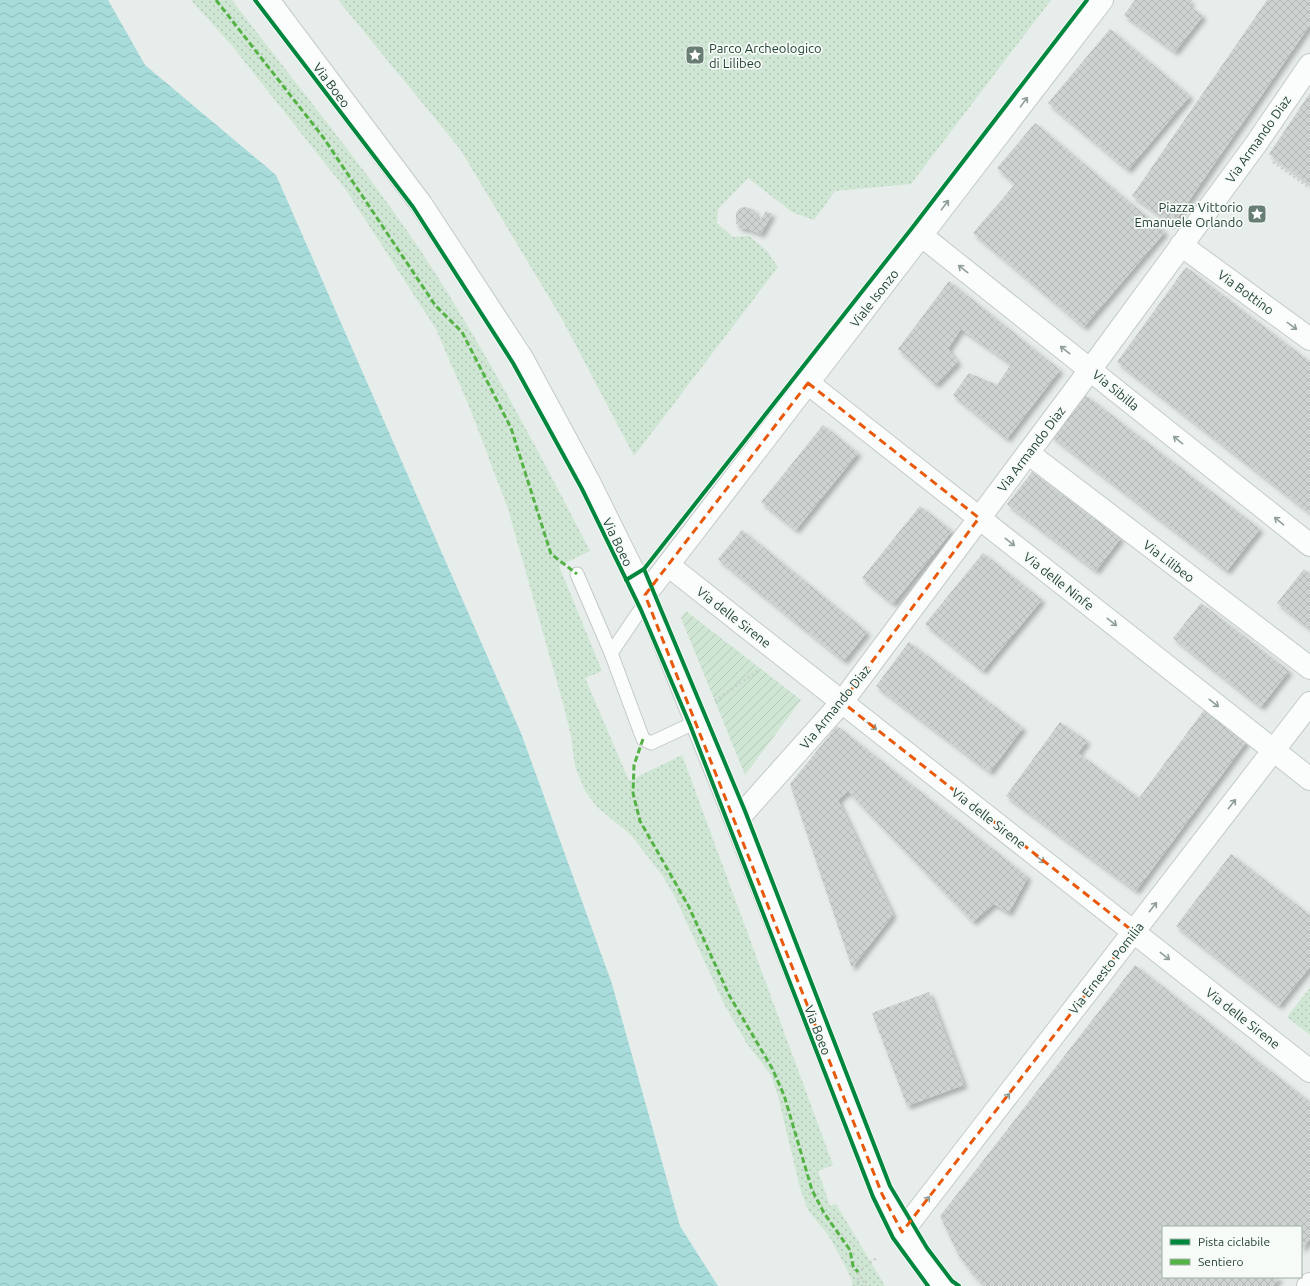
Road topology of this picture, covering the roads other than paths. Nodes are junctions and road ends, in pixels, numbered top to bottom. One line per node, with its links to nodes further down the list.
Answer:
1 (268, 0): 14 (street, Via Boeo)
2 (1102, 0): 4 (street, Viale Isonzo, one-way to 2)
3 (1310, 65): 5 (street, Via Armando Diaz)
4 (922, 236): 7 (street, Via Sibilla, one-way to 4); 8 (street, Viale Isonzo)
5 (1181, 245): 6 (street, Via Bottino, one-way to 6); 7 (street, Via Armando Diaz)
6 (1310, 339)
7 (1090, 370): 9 (street, Via Armando Diaz); 11 (street, Via Sibilla, one-way to 7)
8 (808, 383): 10 (street, Via delle Ninfe); 12 (street, Viale Isonzo)
9 (1028, 453): 10 (street, Via Armando Diaz); 16 (street, Via Lilibeo)
10 (979, 518): 17 (street, Via Armando Diaz); 20 (street, Via delle Ninfe, one-way to 20)
11 (1310, 545)
12 (668, 565): 14 (street, Viale Isonzo); 17 (street, Via delle Sirene)
13 (577, 574): 15 (lane)
14 (646, 598): 15 (lane); 19 (street, Via Boeo)
15 (611, 653): 19 (lane)
16 (1310, 668)
17 (842, 702): 22 (street, Via Armando Diaz); 23 (street, Via delle Sirene, one-way to 23)
18 (1310, 703): 20 (street, Via Ernesto Pomilia)
19 (696, 722): 22 (street, Via Boeo)
20 (1274, 750): 21 (street, Via delle Ninfe); 23 (street, Via Ernesto Pomilia, one-way to 20)
21 (1310, 778)
22 (736, 821): 25 (street, Via Boeo)
23 (1134, 932): 24 (street, Via delle Sirene, one-way to 24); 25 (street, Via Ernesto Pomilia, one-way to 23)
24 (1310, 1071)
25 (902, 1232): 26 (street, Via Boeo)
26 (943, 1286)

